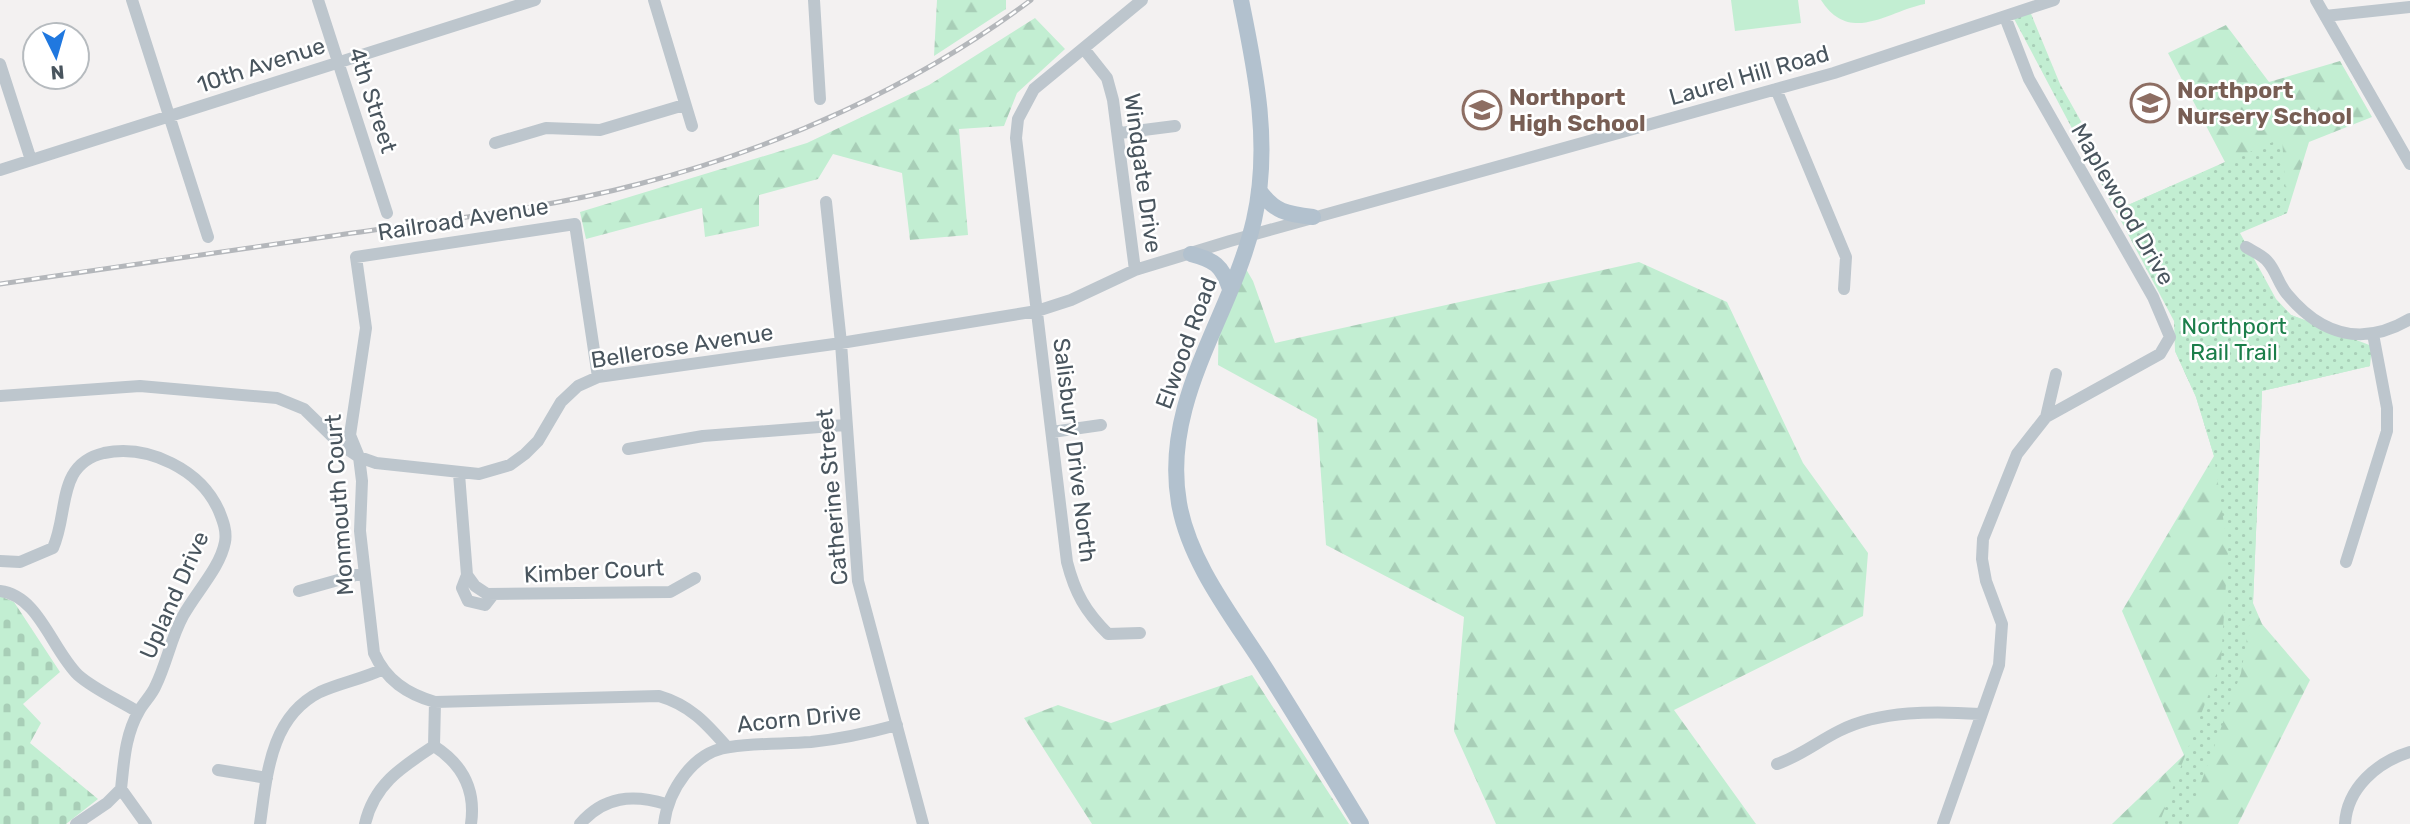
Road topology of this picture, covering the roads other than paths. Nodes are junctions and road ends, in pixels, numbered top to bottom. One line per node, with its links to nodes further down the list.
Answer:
1 (132, 0): 19 (street)
2 (318, 0): 14 (street, 4th Street)
3 (535, 0): 14 (street, 10th Avenue)
4 (654, 0): 18 (street)
5 (814, 0): 17 (street)
6 (1142, 0): 13 (street, Salisbury Drive North)
7 (1241, 0): 27 (main road, Elwood Road)
8 (2054, 0): 12 (street, Laurel Hill Road)
9 (2316, 0): 11 (street)
10 (2410, 7): 11 (street)
11 (2325, 16): 25 (street)
12 (2005, 17): 16 (street, Laurel Hill Road); 46 (street, Maplewood Drive)
13 (1084, 49): 22 (street, Windgate Drive); 39 (street, Salisbury Drive North)
14 (339, 63): 19 (street, 10th Avenue); 29 (street, 4th Street)
15 (0, 64): 24 (street)
16 (1776, 89): 30 (street, Laurel Hill Road); 38 (street)
17 (820, 99)
18 (684, 106): 20 (street); 23 (street)
19 (169, 117): 24 (street, 10th Avenue); 32 (street)
20 (692, 126)
21 (1175, 126): 22 (street)
22 (1120, 133): 36 (street, Windgate Drive)
23 (495, 143)
24 (31, 160): 26 (street, 10th Avenue)
25 (2410, 164)
26 (0, 170)
27 (1259, 190): 30 (main road); 31 (main road, Elwood Road)
28 (826, 202): 42 (street, Catherine Street)
29 (387, 213)
30 (1313, 217): 31 (street, Laurel Hill Road)
31 (1250, 236): 34 (street, Bellerose Avenue); 37 (main road, Elwood Road)
32 (208, 237)
33 (2246, 247): 41 (street)
34 (1191, 254): 36 (street, Bellerose Avenue); 37 (main road)
35 (356, 257): 44 (street, Railroad Avenue); 51 (street, Monmouth Court)
36 (1135, 270): 39 (street, Bellerose Avenue)
37 (1230, 289): 81 (main road, Elwood Road)
38 (1843, 289)
39 (1037, 311): 42 (street, Bellerose Avenue); 49 (street, Salisbury Drive North)
40 (2410, 319): 41 (street)
41 (2373, 334): 54 (street)
42 (841, 343): 44 (street, Bellerose Avenue); 47 (street, Catherine Street)
43 (2056, 374): 46 (street)
44 (598, 377): 52 (street, Bellerose Avenue)
45 (0, 396): 51 (street, Bellerose Avenue)
46 (2046, 417): 63 (street, Maplewood Drive)
47 (845, 425): 50 (street); 64 (street, Catherine Street)
48 (1101, 425): 49 (street)
49 (1052, 432): 59 (street, Salisbury Drive North)
50 (628, 449)
51 (359, 457): 52 (street, Bellerose Avenue); 55 (street, Monmouth Court)
52 (459, 474): 56 (street, Kimber Court)
53 (0, 561): 62 (street, Upland Drive)
54 (2346, 562)
55 (363, 573): 58 (street); 60 (street, Monmouth Court)
56 (695, 578)
57 (0, 591): 62 (street)
58 (299, 592)
59 (1140, 633)
60 (381, 670): 61 (street); 70 (street)
61 (435, 702): 65 (street); 66 (street)
62 (138, 712): 71 (street, Upland Drive)
63 (1980, 714): 68 (street); 82 (street, Maplewood Drive)
64 (897, 726): 66 (street, Acorn Drive); 80 (street, Catherine Street)
65 (434, 746): 76 (street); 77 (street)
66 (727, 747): 72 (street, Acorn Drive)
67 (2410, 752): 83 (street)
68 (1777, 764)
69 (218, 770): 70 (street)
70 (267, 778): 75 (street)
71 (121, 789): 73 (street); 74 (street)
72 (666, 804): 78 (street); 79 (street, Acorn Drive)
73 (76, 824)
74 (146, 824)
75 (260, 824)
76 (365, 824)
77 (471, 824)
78 (580, 824)
79 (664, 824)
80 (923, 824)
81 (1361, 824)
82 (1943, 824)
83 (2345, 824)

